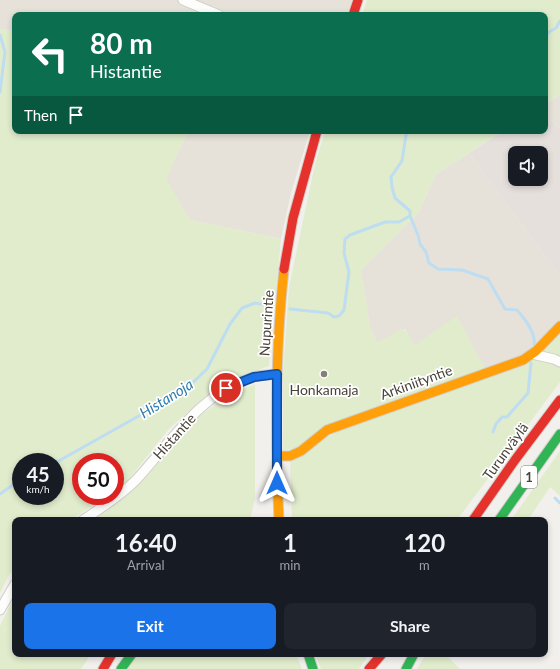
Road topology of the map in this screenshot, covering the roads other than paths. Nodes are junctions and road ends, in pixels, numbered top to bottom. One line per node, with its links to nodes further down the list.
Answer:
1 (183, 0): 3 (street)
2 (358, 0): 4 (main road)
3 (212, 12)
4 (354, 12)
5 (316, 134): 9 (main road, Nupurintie)
6 (560, 326): 7 (main road, Arkiniityntie)
7 (532, 354): 8 (street); 12 (main road, Arkiniityntie)
8 (560, 362)
9 (277, 374): 12 (main road, Nupurintie); 13 (street, Histantie)
10 (560, 400): 15 (main road, Turunväylä / 1)
11 (560, 434): 16 (main road, 1)
12 (277, 456): 14 (main road, Nupurintie)
13 (88, 517)
14 (279, 517)
15 (475, 517)
16 (501, 517)
17 (12, 589): 18 (street)
18 (0, 610)
19 (110, 657): 25 (main road)
20 (130, 657): 26 (main road)
21 (309, 657): 27 (main road)
22 (379, 657): 28 (main road)
23 (387, 657): 29 (main road)
24 (412, 657): 30 (main road)
25 (103, 669)
26 (121, 669)
27 (314, 669)
28 (369, 669)
29 (380, 669)
30 (406, 669)

